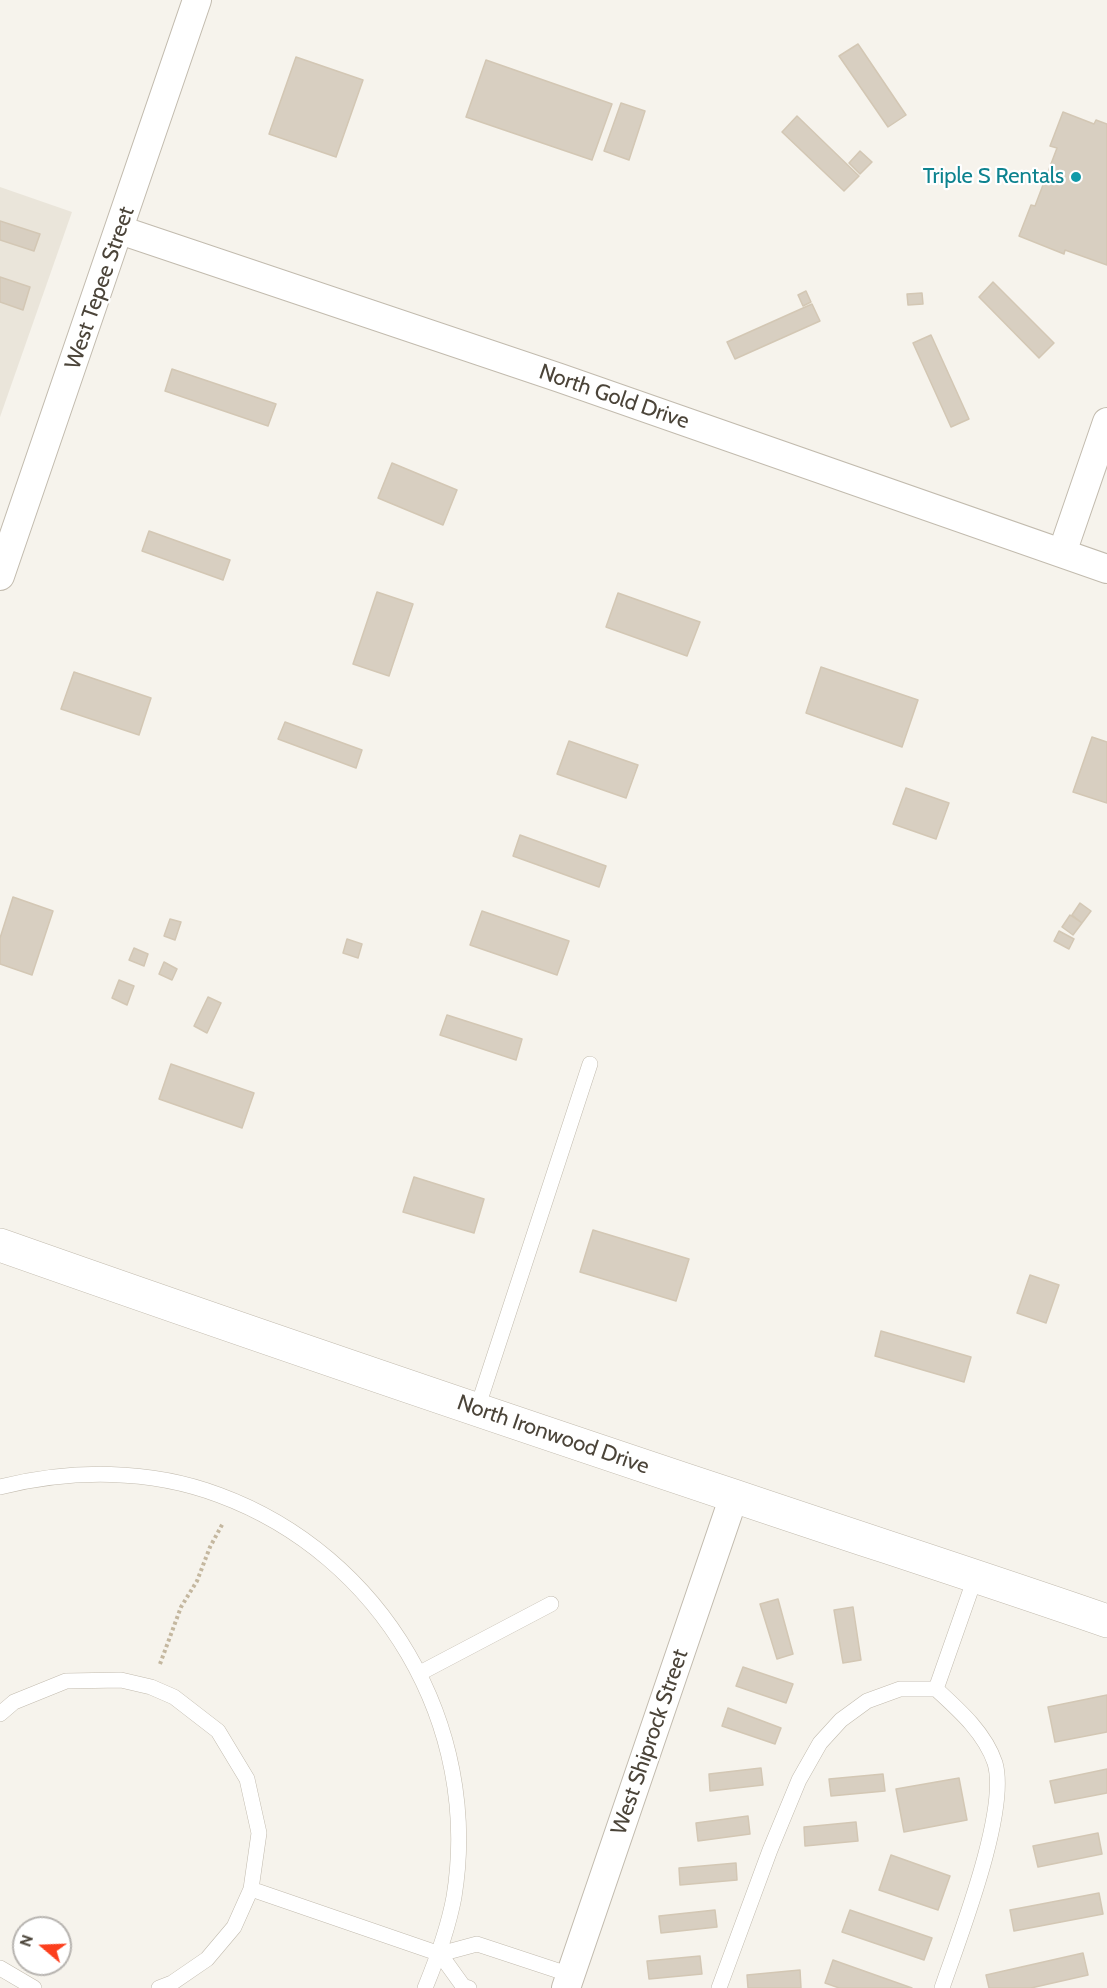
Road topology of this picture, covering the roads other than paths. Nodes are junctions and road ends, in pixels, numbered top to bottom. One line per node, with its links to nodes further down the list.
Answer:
1 (197, 0): 2 (street, West Tepee Street)
2 (120, 230): 4 (street, North Gold Drive); 6 (street, West Tepee Street)
3 (1107, 422): 4 (street)
4 (1062, 553): 5 (street, North Gold Drive)
5 (1107, 569)
6 (0, 576)
7 (590, 1064): 9 (lane)
8 (0, 1245): 9 (street, North Ironwood Drive)
9 (477, 1409): 11 (street, North Ironwood Drive)
10 (0, 1487): 15 (lane)
11 (734, 1496): 12 (street, North Ironwood Drive); 21 (street, West Shiprock Street)
12 (976, 1575): 14 (street, North Ironwood Drive); 16 (lane)
13 (551, 1604): 15 (lane)
14 (1107, 1621)
15 (420, 1673): 19 (lane)
16 (936, 1689): 26 (lane); 27 (lane)
17 (0, 1714): 18 (lane)
18 (251, 1889): 19 (lane); 23 (lane)
19 (440, 1954): 21 (lane); 24 (lane); 25 (lane)
20 (0, 1968): 22 (lane)
21 (568, 1982)
22 (34, 1988)
23 (159, 1988)
24 (425, 1988)
25 (469, 1988)
26 (719, 1988)
27 (942, 1988)

